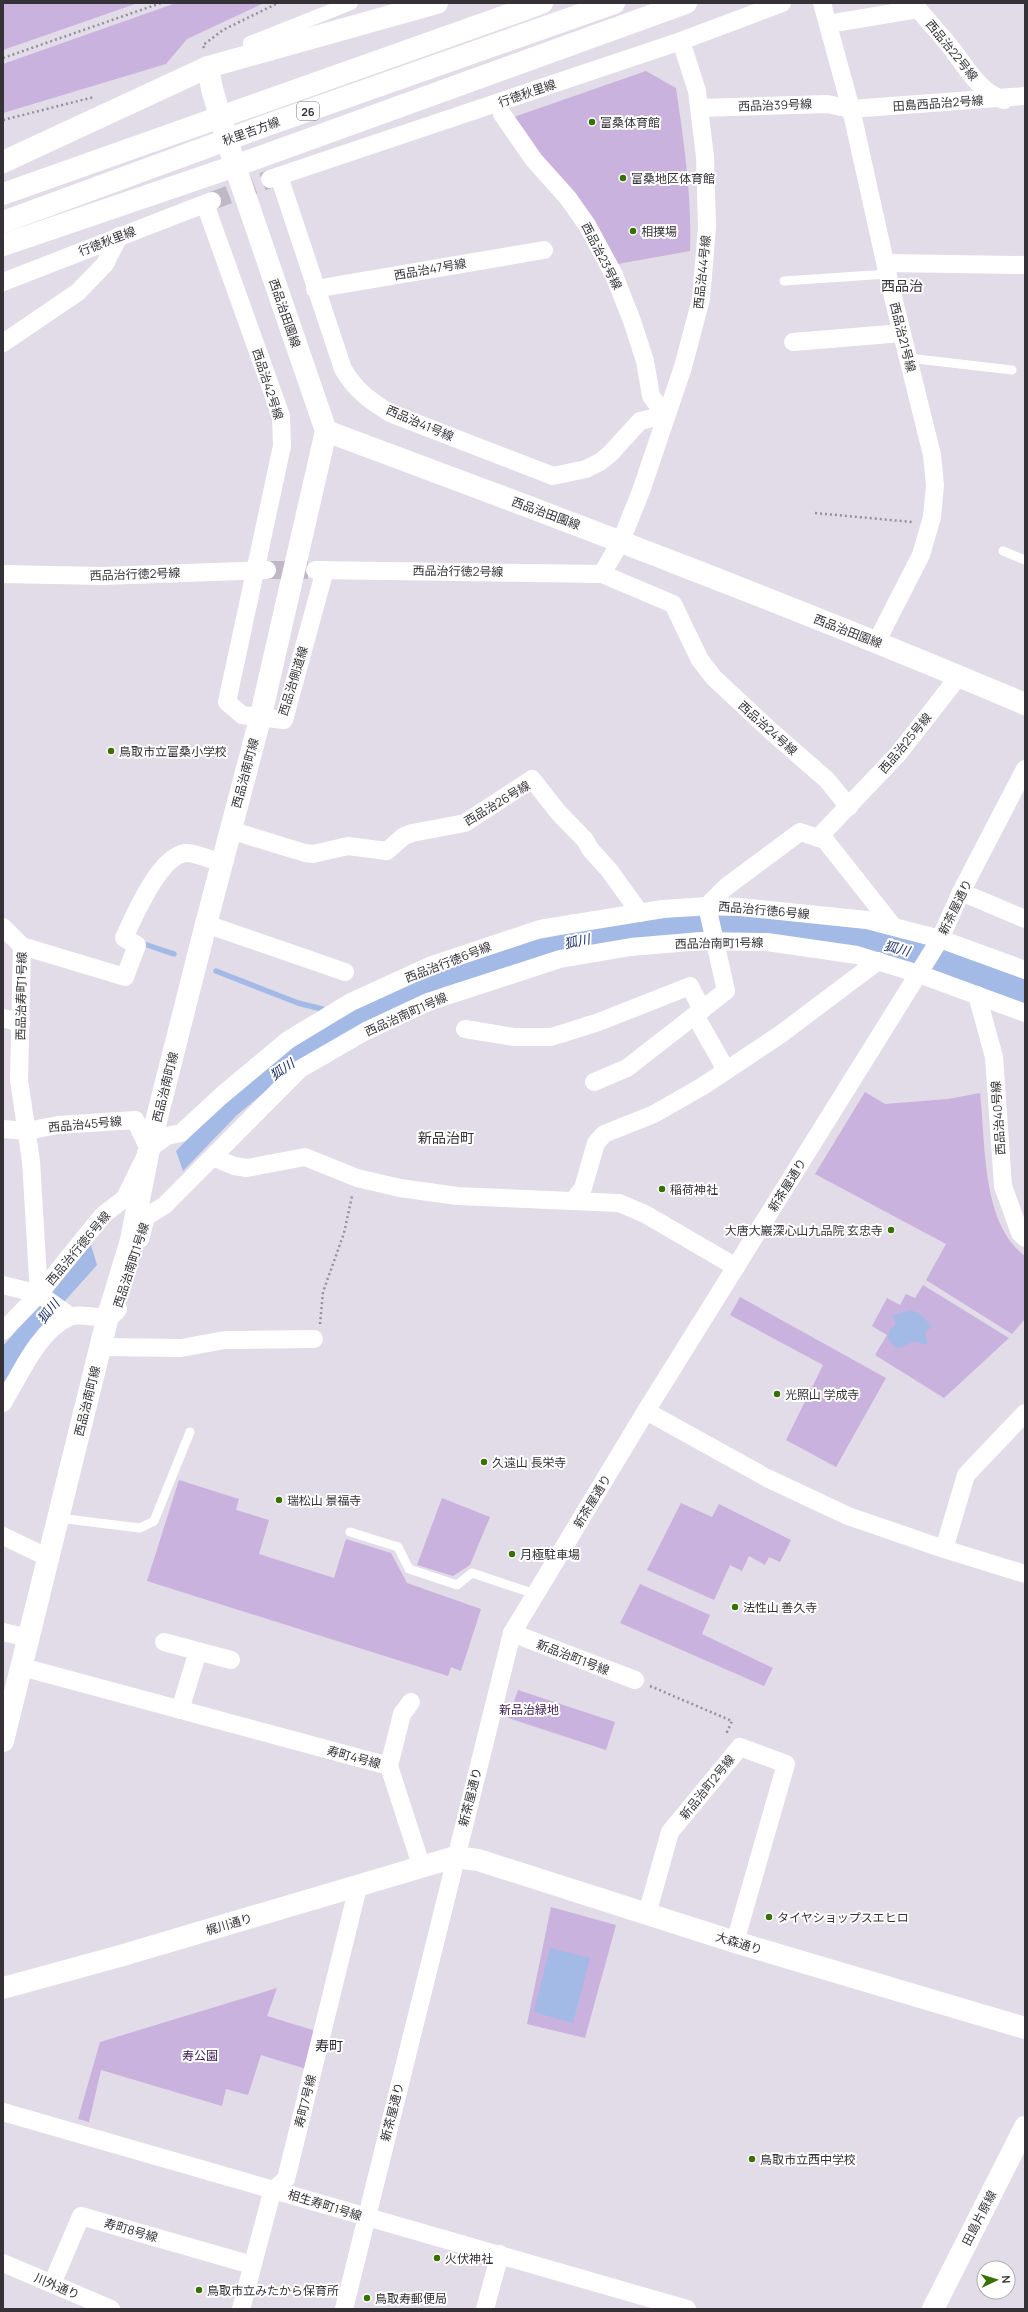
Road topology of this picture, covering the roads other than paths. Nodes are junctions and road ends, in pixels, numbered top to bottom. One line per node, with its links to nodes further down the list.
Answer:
1 (351, 3): 10 (street)
2 (437, 3): 11 (street)
3 (542, 3): 21 (street, 秋里吉方線 / 26)
4 (614, 3): 23 (street, 秋里吉方線 / 26)
5 (686, 3): 18 (street)
6 (782, 3): 9 (street, 行徳秋里線)
7 (822, 3): 8 (street, 西品治21号線)
8 (828, 24): 13 (street, 西品治22号線); 16 (street, 西品治21号線)
9 (681, 41): 14 (street, 西品治44号線); 20 (street, 行徳秋里線)
10 (250, 43)
11 (208, 67): 18 (street, 西品治田園線); 19 (street)
12 (1025, 96): 13 (street, 田島西品治2号線)
13 (997, 98): 15 (street, 西品治22号線); 16 (street, 田島西品治2号線)
14 (699, 108): 16 (street, 西品治39号線); 37 (street, 西品治44号線)
15 (1025, 108)
16 (851, 109): 28 (street, 西品治21号線)
17 (502, 114): 37 (street, 西品治23号線)
18 (233, 160): 25 (street); 38 (street, 西品治田園線)
19 (3, 162)
20 (274, 178): 31 (street, 西品治41号線)
21 (3, 194)
22 (209, 203): 24 (street, 行徳秋里線); 42 (street, 西品治42号線)
23 (3, 222)
24 (119, 236): 29 (street, 行徳秋里線); 34 (street)
25 (3, 245)
26 (544, 250): 31 (street, 西品治47号線)
27 (1025, 265): 28 (street)
28 (887, 269): 30 (lane); 32 (street, 西品治21号線)
29 (3, 282)
30 (784, 282)
31 (315, 289): 37 (street, 西品治41号線)
32 (902, 333): 33 (street); 35 (street, 西品治21号線)
33 (793, 342)
34 (3, 343)
35 (908, 358): 36 (lane); 46 (street, 西品治21号線)
36 (1012, 370)
37 (665, 415): 39 (street, 西品治44号線)
38 (326, 431): 39 (street, 西品治田園線); 49 (street, 西品治南町線)
39 (621, 541): 45 (street); 46 (street, 西品治田園線)
40 (1002, 551): 41 (lane)
41 (1025, 560)
42 (262, 570): 44 (street, 西品治行徳2号線); 49 (street, 西品治側道線)
43 (320, 570): 45 (street, 西品治行徳2号線); 49 (street, 西品治側道線)
44 (3, 574)
45 (602, 574): 51 (street, 西品治24号線)
46 (876, 642): 47 (street, 西品治田園線)
47 (959, 676): 48 (street, 西品治田園線); 51 (street, 西品治25号線)
48 (1025, 704)
49 (260, 719): 52 (street, 西品治南町線)
50 (1025, 769): 55 (street, 新茶屋通り)
51 (849, 807): 53 (street)
52 (230, 830): 54 (street, 西品治南町線); 57 (street, 西品治26号線)
53 (818, 838): 56 (street); 60 (street)
54 (221, 863): 59 (street, 西品治南町線); 64 (street, 西品治寿町1号線)
55 (961, 892): 58 (street); 63 (street, 新茶屋通り)
56 (708, 909): 57 (street, 西品治行徳6号線); 60 (street, 西品治行徳6号線); 62 (street)
57 (640, 913): 79 (street, 西品治行徳6号線)
58 (1025, 919)
59 (206, 924): 67 (street); 79 (street, 西品治南町線)
60 (892, 926): 63 (street, 西品治行徳6号線)
61 (3, 927): 64 (street)
62 (714, 938): 65 (street, 西品治南町1号線); 70 (street); 80 (street, 西品治南町1号線)
63 (940, 939): 66 (street, 西品治行徳6号線); 68 (street, 新茶屋通り)
64 (22, 946): 73 (street, 西品治寿町1号線)
65 (878, 961): 68 (street, 西品治南町1号線); 75 (street)
66 (1025, 970)
67 (345, 972)
68 (919, 974): 69 (street, 西品治南町1号線); 83 (street, 新茶屋通り)
69 (977, 995): 71 (street, 西品治南町1号線); 82 (street, 西品治40号線)
70 (698, 1012): 74 (street); 75 (street); 76 (street)
71 (1025, 1013)
72 (3, 1018): 73 (street)
73 (21, 1023): 78 (street, 西品治寿町1号線)
74 (465, 1029)
75 (726, 1070): 81 (street)
76 (594, 1082)
77 (3, 1129): 78 (street)
78 (27, 1131): 79 (street, 西品治45号線); 85 (street, 西品治寿町1号線)
79 (149, 1149): 85 (street, 西品治行徳6号線); 87 (street, 西品治南町線)
80 (213, 1157): 81 (street); 87 (street, 西品治南町1号線)
81 (574, 1200): 83 (street)
82 (1025, 1238)
83 (736, 1267): 92 (street, 新茶屋通り)
84 (3, 1285): 85 (street)
85 (41, 1296): 86 (street); 88 (street, 西品治行徳6号線)
86 (66, 1313): 87 (street, 西品治南町1号線); 91 (street)
87 (108, 1316): 90 (street, 西品治南町線)
88 (3, 1331)
89 (314, 1339): 90 (street)
90 (100, 1347): 95 (street, 西品治南町線)
91 (3, 1403)
92 (646, 1411): 98 (street); 101 (street, 新茶屋通り)
93 (1025, 1413): 98 (street)
94 (190, 1432): 95 (lane)
95 (58, 1518): 99 (street, 西品治南町線)
96 (350, 1532): 101 (lane)
97 (3, 1536): 99 (street)
98 (944, 1548): 100 (street)
99 (49, 1558): 104 (street, 西品治南町線)
100 (1025, 1574)
101 (535, 1594): 103 (street, 新茶屋通り)
102 (3, 1632): 104 (street)
103 (512, 1633): 109 (street, 新品治町1号線); 114 (street, 新茶屋通り)
104 (29, 1638): 108 (street, 西品治南町線)
105 (164, 1642): 106 (street)
106 (198, 1651): 107 (street); 111 (street)
107 (231, 1660)
108 (22, 1667): 111 (street, 寿町4号線); 112 (street, 西品治南町線)
109 (635, 1680)
110 (411, 1702): 113 (street)
111 (180, 1710): 113 (street, 寿町4号線)
112 (3, 1742)
113 (389, 1766): 115 (street, 寿町4号線)
114 (455, 1857): 115 (street, 梶川通り); 117 (street, 大森通り); 124 (street, 新茶屋通り)
115 (420, 1865): 116 (street, 梶川通り)
116 (358, 1887): 119 (street, 梶川通り); 123 (street, 寿町7号線)
117 (647, 1914): 118 (street, 大森通り); 118 (street, 新品治町2号線)
118 (735, 1942): 120 (street, 大森通り)
119 (3, 1988)
120 (1025, 2028)
121 (3, 2112): 123 (street, 相生寿町1号線)
122 (1025, 2128): 135 (street, 田島片原線)
123 (275, 2189): 124 (street, 相生寿町1号線); 127 (street, 寿町7号線)
124 (366, 2218): 125 (street, 相生寿町1号線); 132 (street, 新茶屋通り)
125 (500, 2254): 129 (street, 相生寿町1号線); 133 (street)
126 (3, 2263): 128 (street, 川外通り)
127 (252, 2266): 128 (street, 寿町8号線); 131 (street, 寿町7号線)
128 (52, 2284): 130 (street, 川外通り)
129 (645, 2303): 134 (street, 相生寿町1号線)
130 (111, 2309)
131 (241, 2309)
132 (344, 2309)
133 (485, 2309)
134 (688, 2309)
135 (933, 2309)

